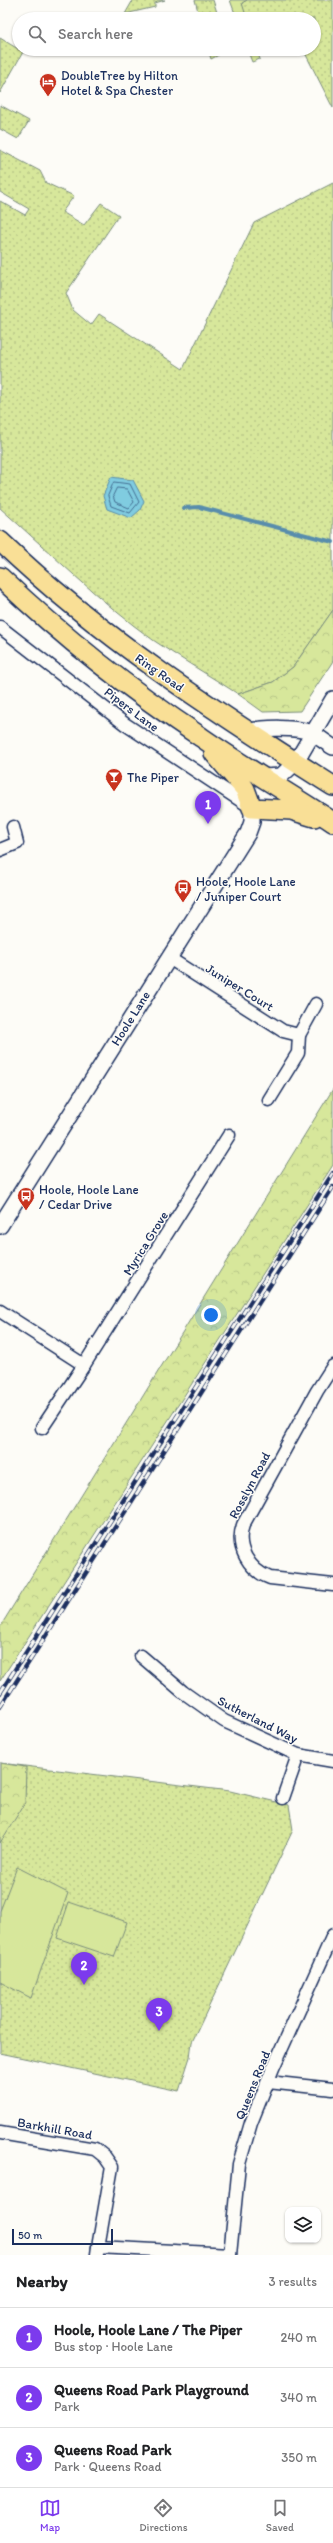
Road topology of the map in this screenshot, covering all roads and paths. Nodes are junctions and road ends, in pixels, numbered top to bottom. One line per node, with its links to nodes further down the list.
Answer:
1 (0, 541): 5 (highway, Ring Road)
2 (0, 577): 7 (highway)
3 (0, 627): 12 (street, Pipers Lane)
4 (333, 699): 6 (street)
5 (247, 732): 6 (street); 9 (highway, Ring Road)
6 (312, 733): 8 (street); 9 (street)
7 (200, 737): 10 (highway); 12 (highway)
8 (333, 747)
9 (296, 762): 10 (street); 11 (highway, Ring Road)
10 (263, 777): 13 (highway)
11 (333, 786)
12 (252, 808): 13 (highway); 16 (street, Hoole Lane)
13 (333, 823)
14 (13, 827): 15 (street)
15 (0, 850)
16 (169, 958): 18 (street, Juniper Court); 21 (street, Hoole Lane)
17 (316, 1004): 18 (street)
18 (299, 1035): 19 (street)
19 (269, 1100)
20 (229, 1135): 23 (street, Myrica Grove)
21 (0, 1226)
22 (0, 1311): 23 (street)
23 (84, 1365): 25 (street, Myrica Grove)
24 (333, 1366): 26 (street, Rosslyn Road)
25 (42, 1428)
26 (333, 1585)
27 (141, 1656): 28 (street, Sutherland Way)
28 (298, 1755): 29 (street, Sutherland Way); 30 (street)
29 (333, 1761)
30 (283, 1798)
31 (333, 1935): 32 (street, Queens Road)
32 (268, 2082): 33 (street); 36 (street, Queens Road)
33 (333, 2089)
34 (0, 2133): 35 (street, Barkhill Road)
35 (98, 2251): 36 (street, Barkhill Road)
36 (230, 2255)

